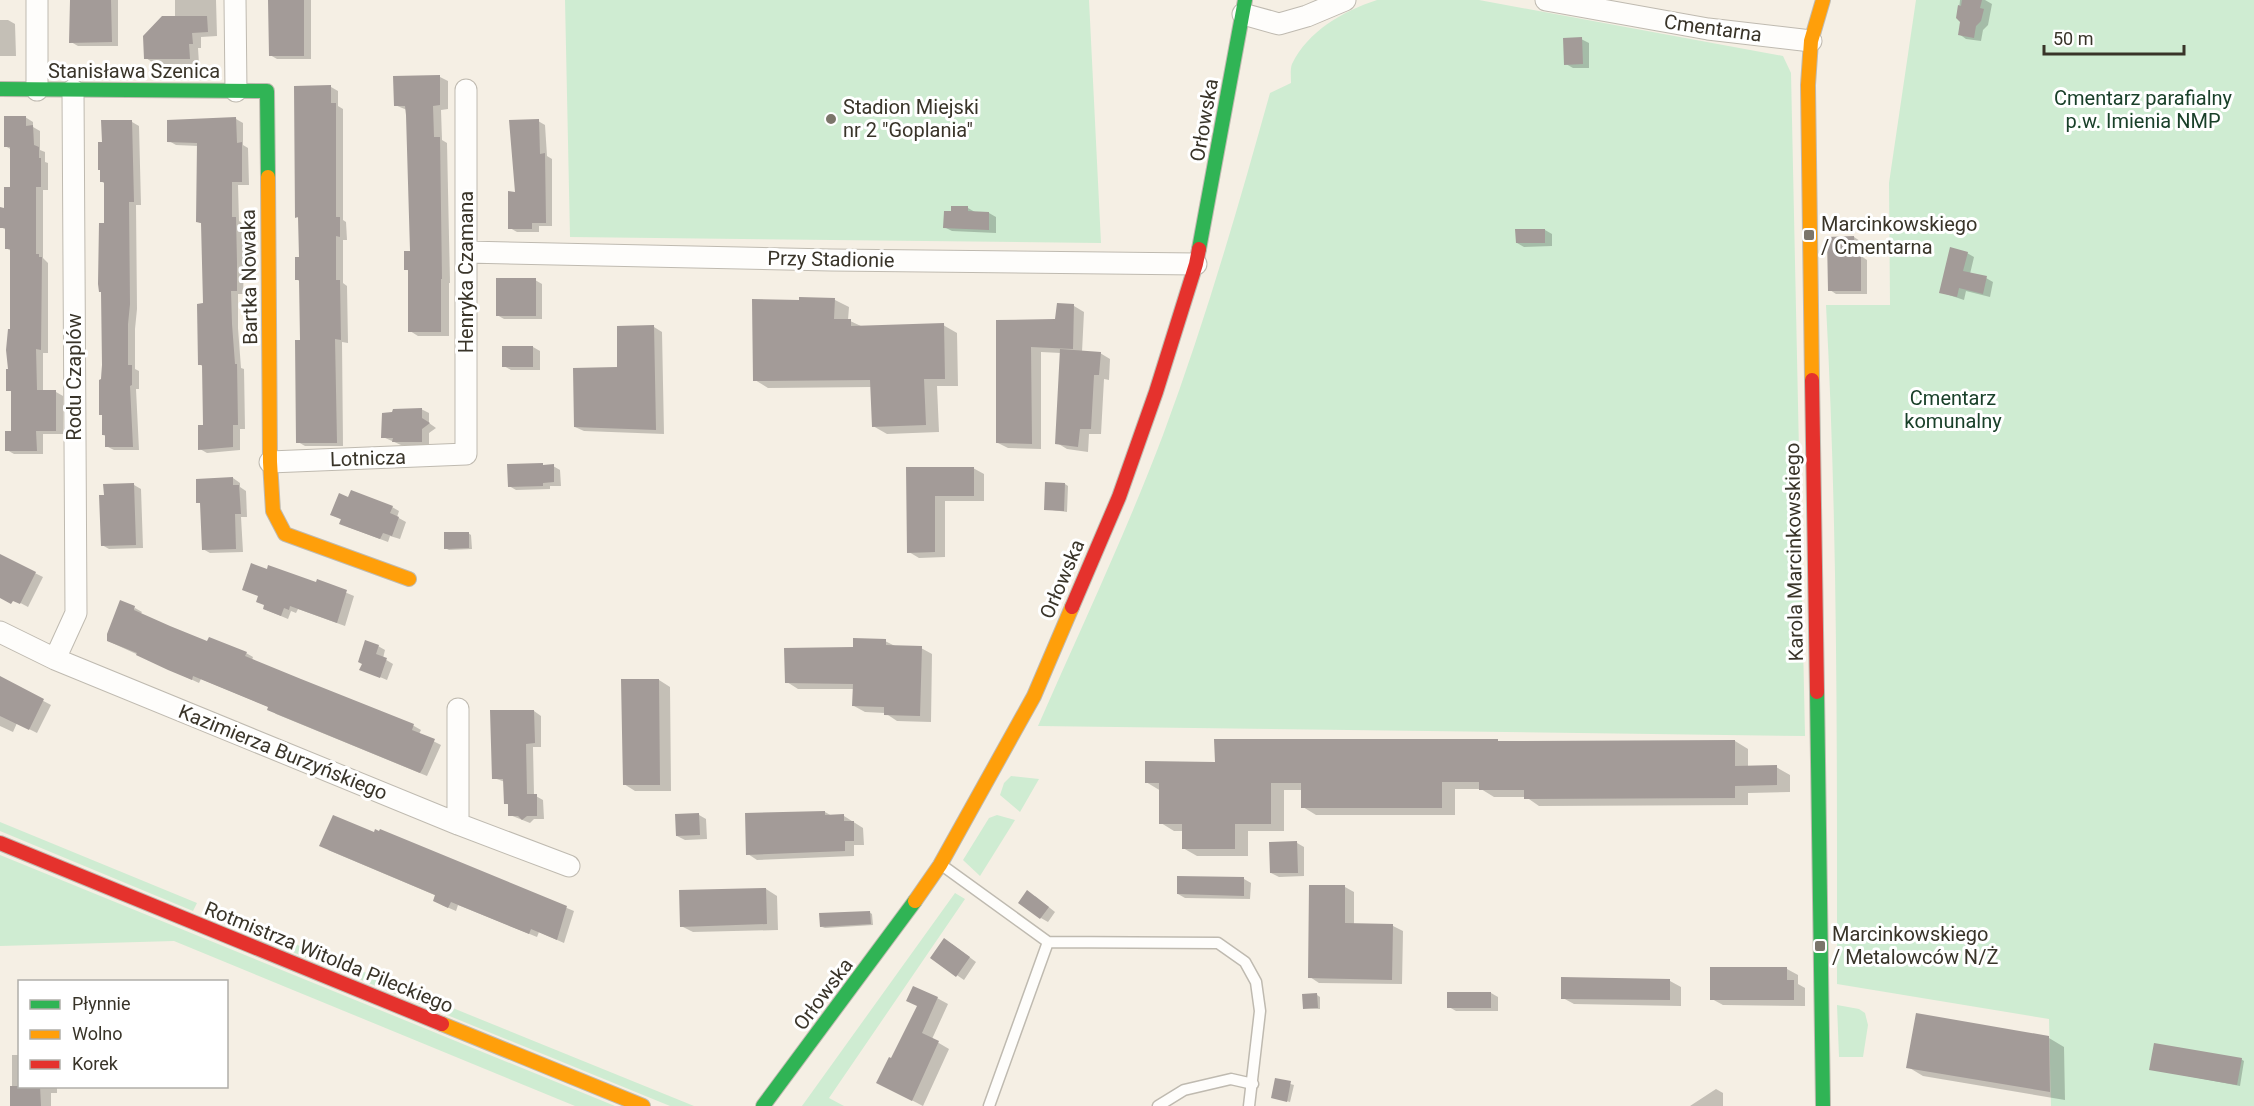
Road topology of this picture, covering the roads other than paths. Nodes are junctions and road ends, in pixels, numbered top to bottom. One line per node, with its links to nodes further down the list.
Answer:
1 (37, 0): 9 (street)
2 (235, 0): 12 (street)
3 (1345, 0): 6 (street)
4 (1545, 0): 7 (street, Cmentarna)
5 (1823, 0): 7 (street, Karola Marcinkowskiego)
6 (1244, 7): 15 (street, Orłowska)
7 (1811, 41): 33 (street, Karola Marcinkowskiego)
8 (0, 89): 9 (street, Stanisława Szenica)
9 (37, 90): 10 (street, Stanisława Szenica)
10 (73, 90): 12 (street, Stanisława Szenica); 20 (street, Rodu Czaplów)
11 (466, 90): 14 (street, Henryka Czamana)
12 (236, 91): 13 (street, Stanisława Szenica)
13 (267, 91): 17 (street, Bartka Nowaka)
14 (466, 252): 15 (street, Przy Stadionie); 16 (street, Henryka Czamana)
15 (1196, 264): 24 (street, Orłowska)
16 (466, 454): 17 (street, Lotnicza)
17 (270, 462): 18 (street, Bartka Nowaka)
18 (409, 579)
19 (0, 632): 20 (street, Kazimierza Burzyńskiego)
20 (55, 659): 22 (street, Kazimierza Burzyńskiego)
21 (458, 709): 22 (street)
22 (458, 824): 25 (street, Kazimierza Burzyńskiego)
23 (0, 843): 28 (street, Rotmistrza Witolda Pileckiego)
24 (940, 864): 26 (lane); 29 (street, Orłowska)
25 (569, 866)
26 (1048, 942): 27 (lane); 30 (lane)
27 (1253, 1084): 31 (lane); 32 (lane)
28 (643, 1106)
29 (763, 1106)
30 (989, 1106)
31 (1158, 1106)
32 (1249, 1106)
33 (1823, 1106)

